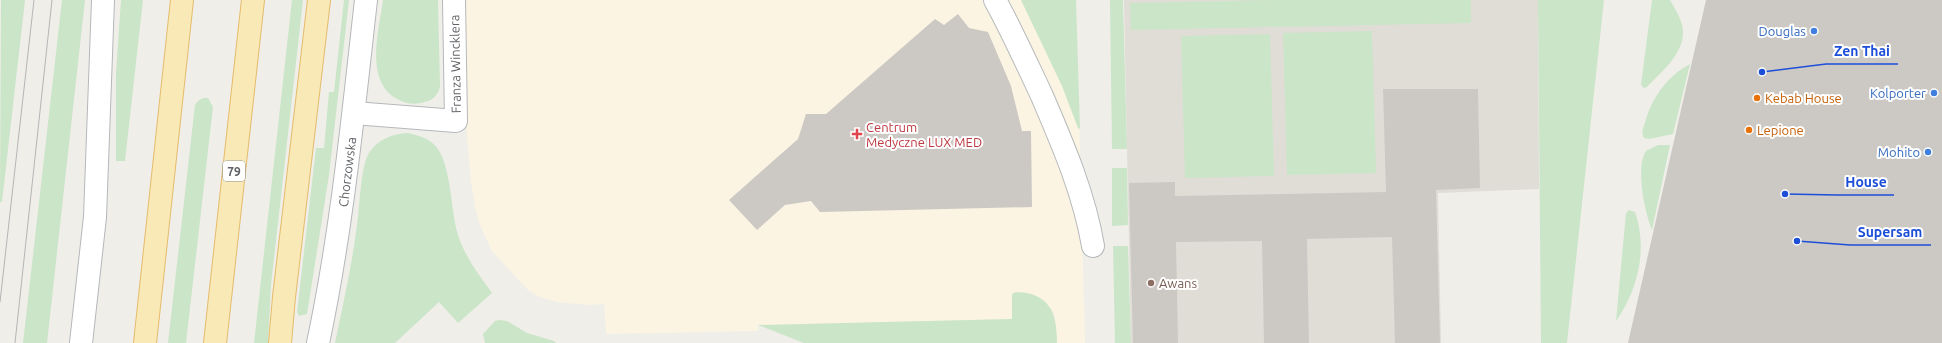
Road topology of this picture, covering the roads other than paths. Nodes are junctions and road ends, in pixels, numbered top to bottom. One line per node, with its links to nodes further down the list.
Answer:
1 (103, 0): 10 (main road)
2 (182, 0): 11 (main road)
3 (253, 0): 12 (main road, 79)
4 (318, 0): 13 (main road)
5 (366, 0): 8 (main road, Chorzowska)
6 (454, 0): 8 (main road, Franza Wincklera)
7 (995, 0): 9 (main road)
8 (354, 113): 14 (main road, Chorzowska)
9 (1093, 246)
10 (81, 343)
11 (145, 343)
12 (215, 343)
13 (280, 343)
14 (318, 343)

